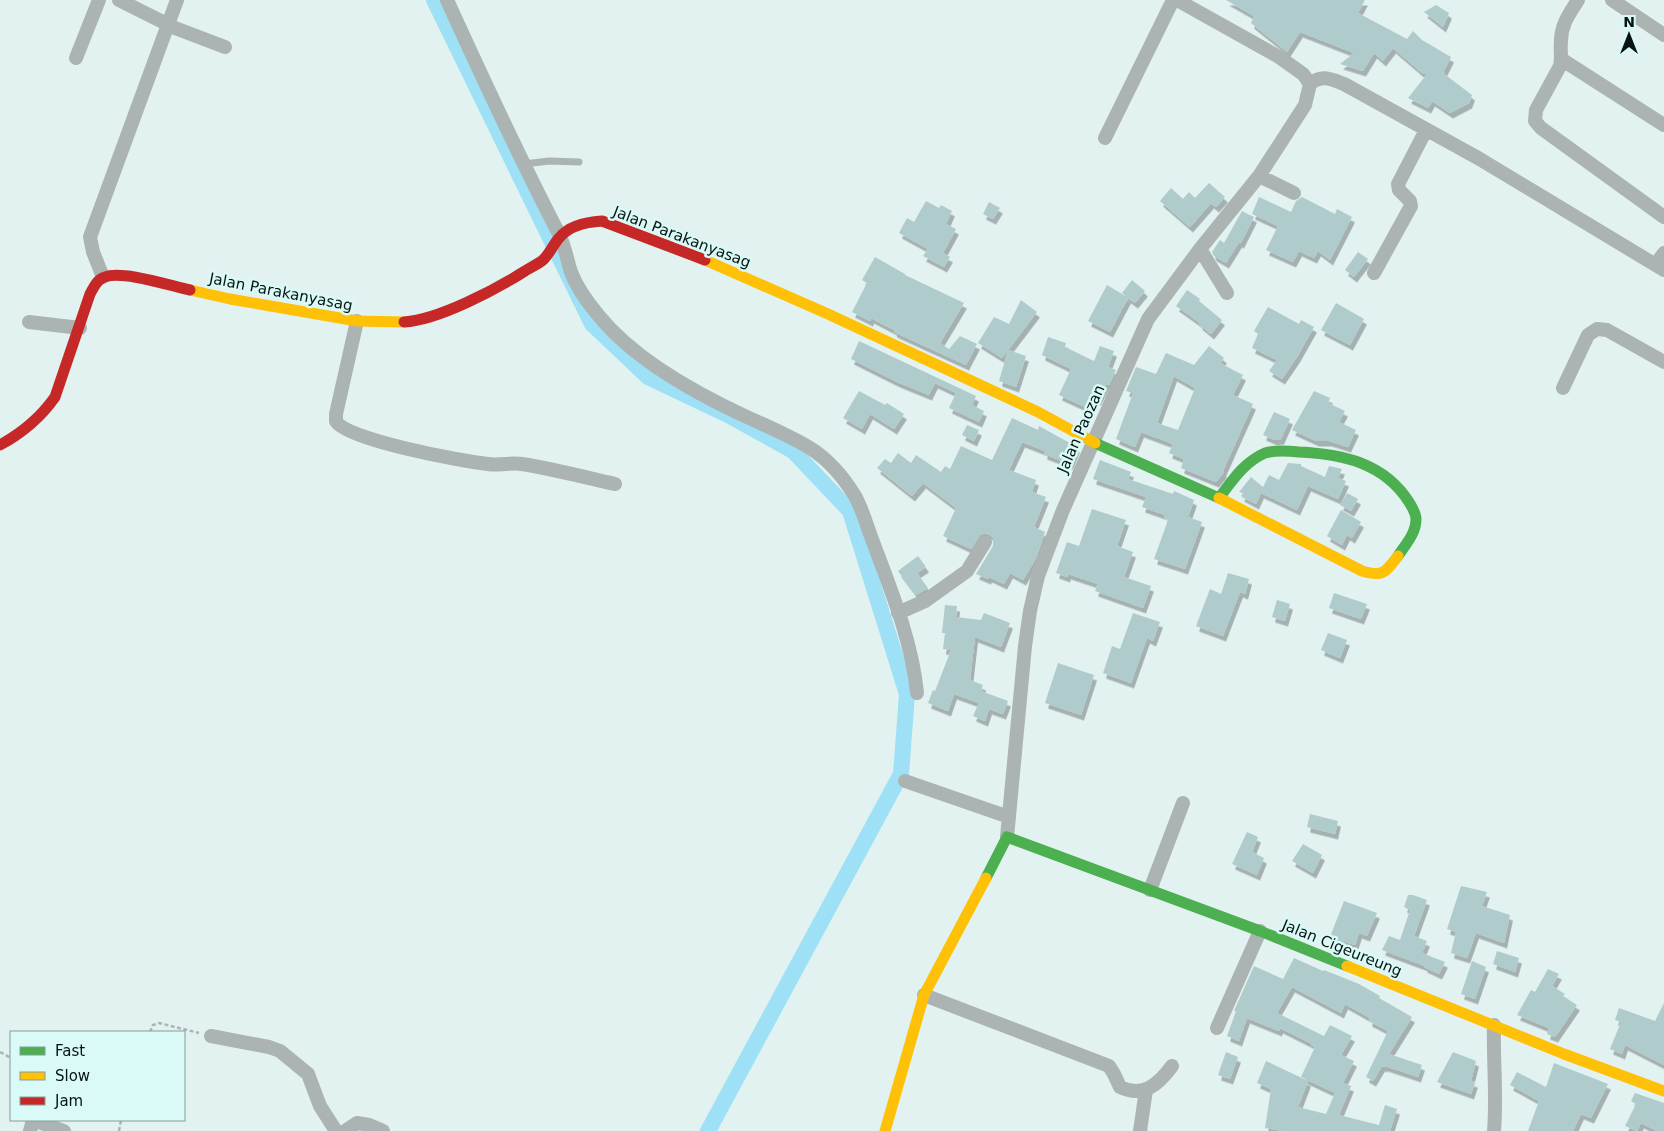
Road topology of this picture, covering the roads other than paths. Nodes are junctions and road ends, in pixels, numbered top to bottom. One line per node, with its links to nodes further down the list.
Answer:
1 (99, 0): 12 (street)
2 (119, 0): 9 (street)
3 (177, 0): 9 (street)
4 (447, 0): 19 (street)
5 (1173, 0): 17 (street)
6 (1177, 0): 14 (street)
7 (1578, 0): 13 (street)
8 (1612, 0): 10 (street)
9 (168, 24): 11 (street); 28 (street)
10 (1664, 36)
11 (225, 47)
12 (76, 58)
13 (1561, 59): 15 (street); 22 (street)
14 (1310, 84): 16 (street); 20 (street, Jalan Paozan)
15 (1664, 125)
16 (1426, 130): 26 (street); 27 (street)
17 (1105, 138)
18 (580, 162): 19 (lane)
19 (523, 164): 23 (street)
20 (1259, 176): 21 (street); 24 (street, Jalan Paozan)
21 (1294, 193)
22 (1664, 217)
23 (558, 239): 30 (street, Jalan Parakanyasag); 35 (street, Jalan Parakanyasag); 40 (street)
24 (1200, 249): 29 (street); 35 (street, Jalan Paozan)
25 (1664, 253): 26 (street)
26 (1660, 267)
27 (1374, 273)
28 (104, 277): 30 (street, Jalan Parakanyasag); 32 (street)
29 (1227, 293)
30 (357, 321): 37 (street)
31 (29, 322): 32 (street)
32 (80, 328): 36 (street)
33 (1664, 362): 34 (street)
34 (1563, 388)
35 (1093, 442): 38 (street, Jalan Parakanyasag); 44 (street, Jalan Paozan)
36 (0, 445)
37 (615, 484)
38 (1219, 498): 38 (street, Jalan Parakanyasag)
39 (984, 542): 40 (street)
40 (898, 613): 41 (street)
41 (917, 693)
42 (905, 781): 44 (street)
43 (1183, 803): 46 (street)
44 (1009, 816): 45 (street, Jalan Paozan)
45 (1007, 837): 46 (street, Jalan Cigeureung); 48 (street)
46 (1150, 890): 47 (street, Jalan Cigeureung)
47 (1260, 931): 49 (street, Jalan Cigeureung); 50 (street)
48 (924, 995): 53 (street); 60 (street)
49 (1494, 1025): 54 (street, Jalan Cigeureung); 62 (street)
50 (1217, 1028)
51 (211, 1036): 57 (street)
52 (1172, 1066): 53 (street)
53 (1146, 1090): 61 (street)
54 (1664, 1092)
55 (35, 1121): 56 (street)
56 (64, 1131)
57 (336, 1131)
58 (345, 1131): 59 (street)
59 (383, 1131)
60 (885, 1131)
61 (1140, 1131)
62 (1494, 1131)

